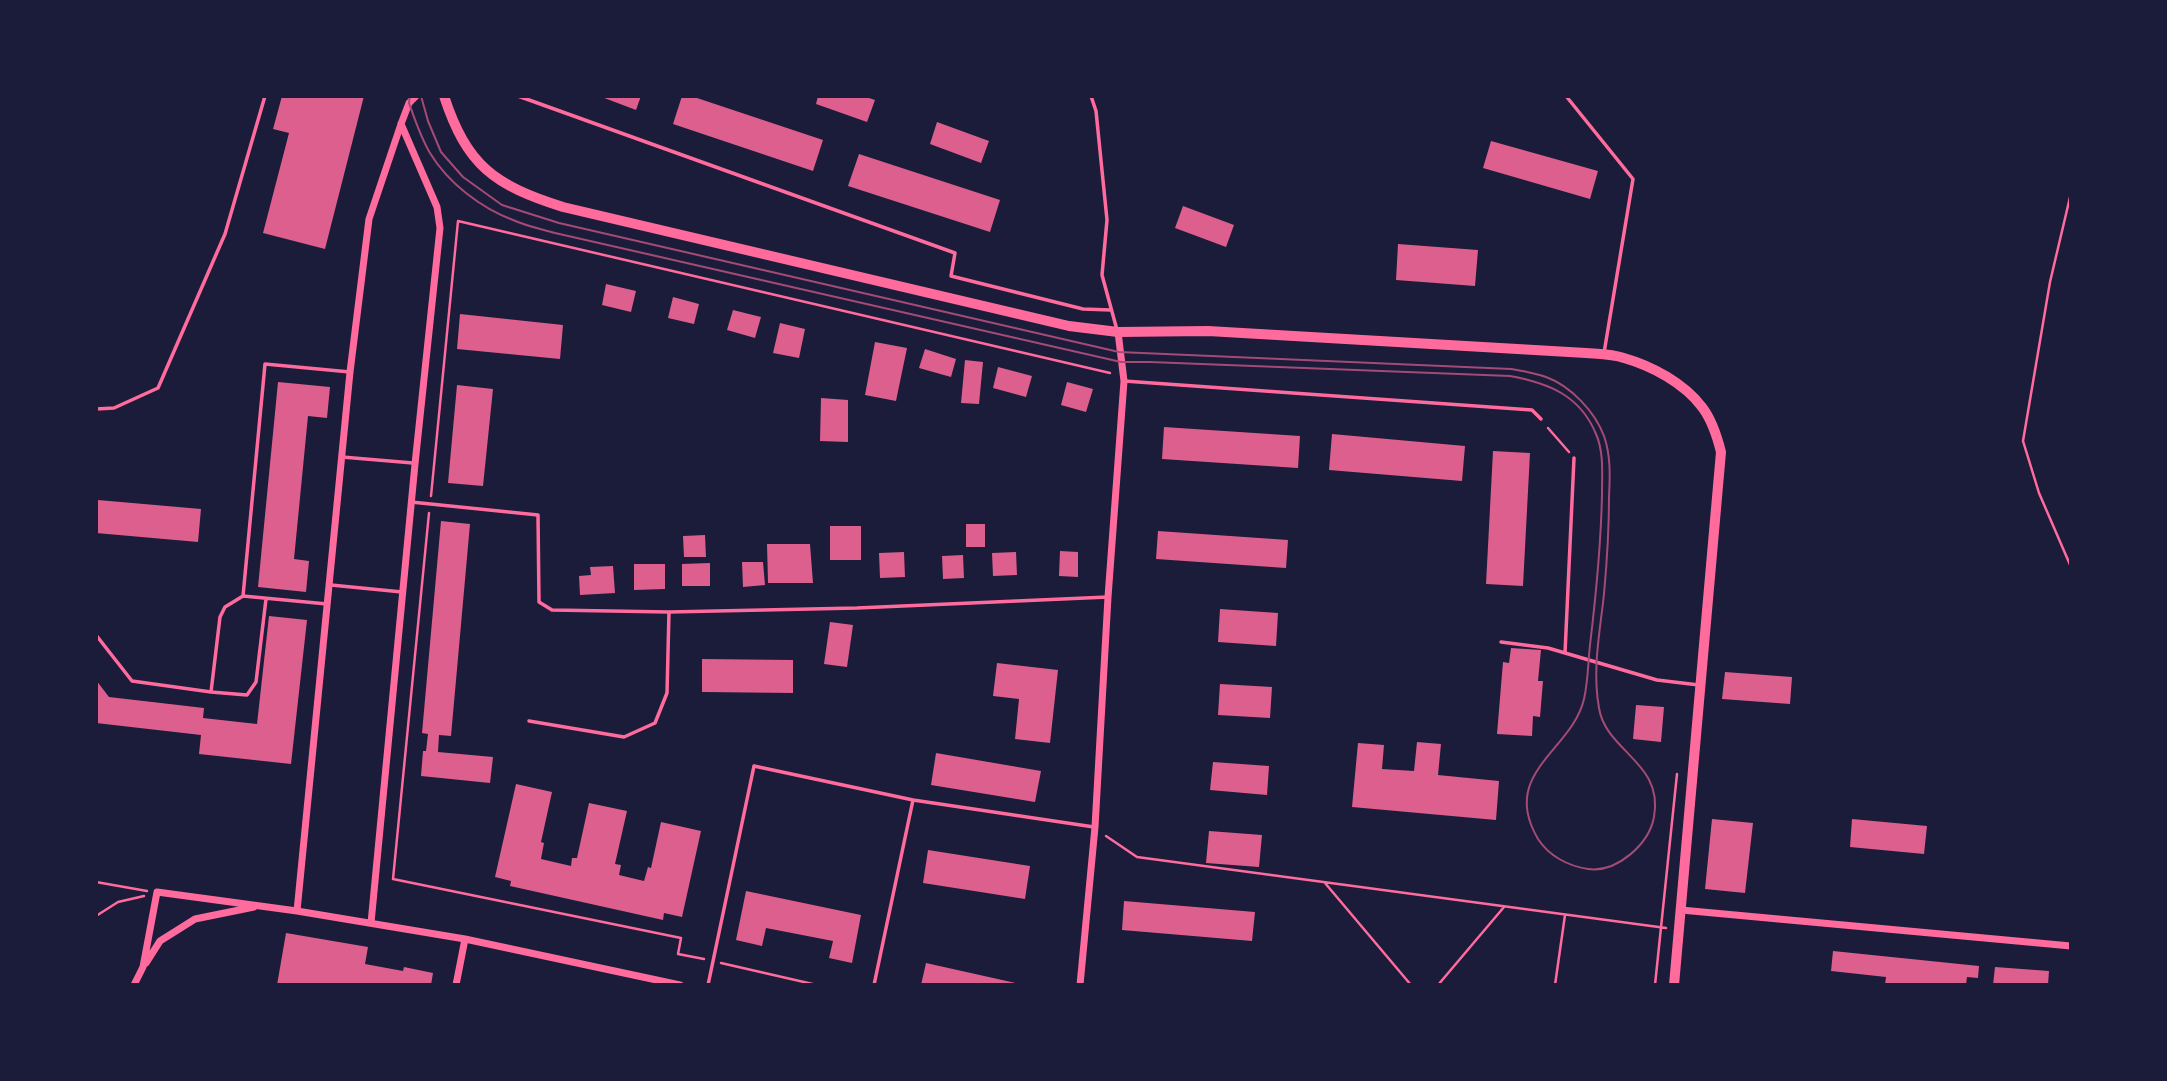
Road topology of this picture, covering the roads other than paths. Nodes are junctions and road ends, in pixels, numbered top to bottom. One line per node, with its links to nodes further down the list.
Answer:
1 (264, 96): 14 (lane)
2 (416, 96): 7 (street)
3 (444, 96): 10 (main road)
4 (518, 96): 9 (lane)
5 (1091, 96): 9 (lane)
6 (1566, 96): 11 (lane)
7 (408, 100): 8 (street)
8 (401, 124): 12 (street); 18 (street)
9 (1111, 310): 10 (lane)
10 (1118, 332): 11 (main road); 13 (street)
11 (1604, 355): 30 (main road)
12 (350, 373): 16 (street); 22 (lane)
13 (1124, 382): 15 (lane); 23 (street)
14 (96, 409)
15 (1541, 419)
16 (342, 457): 18 (lane); 20 (street)
17 (1574, 458): 29 (lane)
18 (415, 464): 19 (street)
19 (411, 502): 21 (street); 26 (lane)
20 (329, 585): 21 (lane); 25 (street)
21 (402, 592): 38 (street)
22 (243, 596): 24 (lane); 31 (lane)
23 (1108, 597): 26 (lane); 34 (street)
24 (266, 598): 25 (lane); 31 (lane)
25 (327, 604): 37 (street)
26 (669, 612): 32 (lane)
27 (96, 635): 31 (lane)
28 (1501, 642): 29 (lane)
29 (1565, 653): 30 (lane)
30 (1701, 685): 36 (main road)
31 (211, 692)
32 (528, 721)
33 (913, 800): 34 (lane); 45 (lane); 46 (lane)
34 (1095, 827): 47 (street)
35 (260, 906): 37 (street); 41 (street); 41 (street)
36 (1681, 910): 40 (street); 48 (main road)
37 (297, 911): 38 (street)
38 (371, 923): 39 (street)
39 (465, 939): 43 (street); 44 (street)
40 (2071, 947)
41 (143, 967): 42 (street)
42 (134, 985)
43 (456, 985)
44 (680, 985)
45 (708, 985)
46 (874, 985)
47 (1080, 985)
48 (1674, 985)

